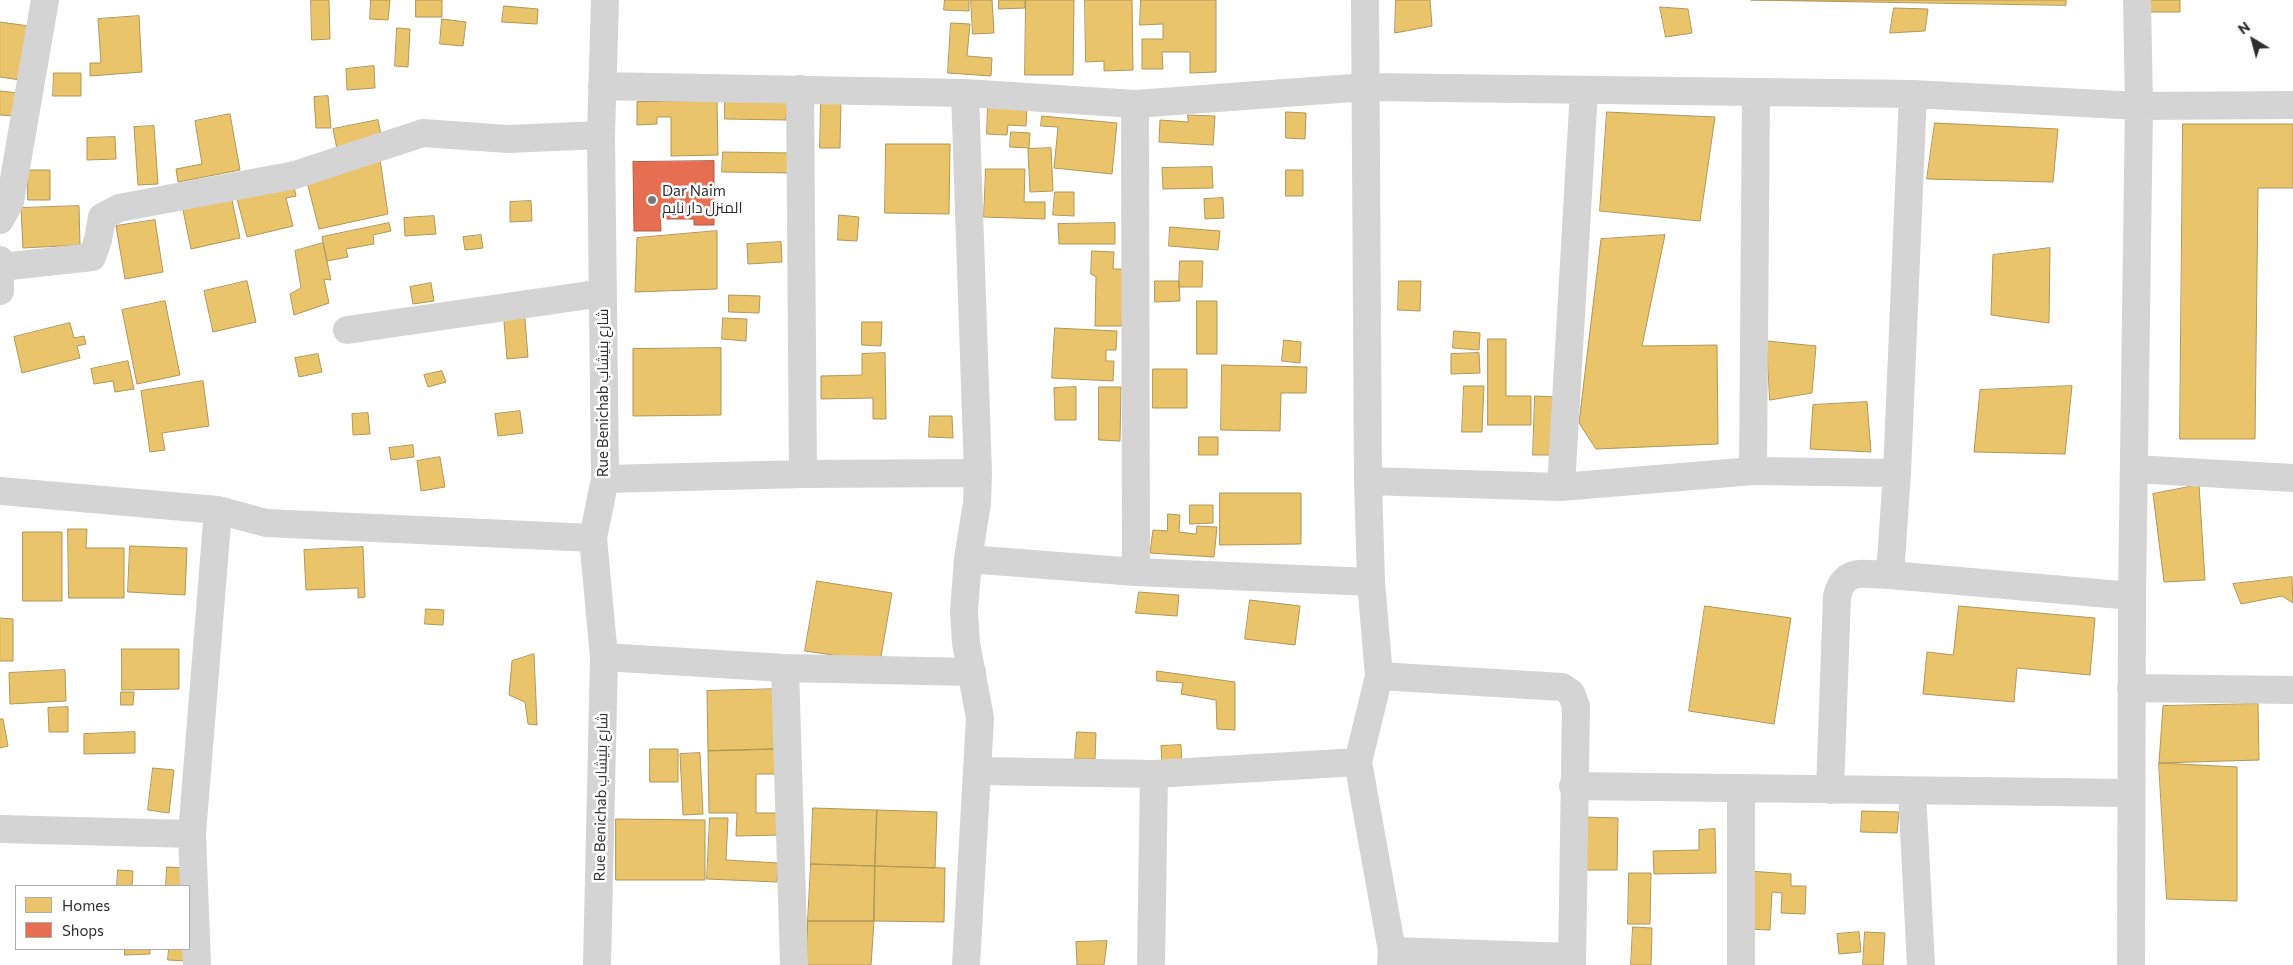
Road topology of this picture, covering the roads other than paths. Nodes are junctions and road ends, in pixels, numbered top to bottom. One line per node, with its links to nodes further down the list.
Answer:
1 (45, 0): 16 (street)
2 (605, 0): 5 (street, Rue Benichab شارع بنيشاب)
3 (1365, 0): 6 (street)
4 (2137, 0): 14 (street)
5 (602, 86): 7 (street); 15 (street, Rue Benichab شارع بنيشاب)
6 (1367, 87): 8 (street); 12 (street); 27 (street)
7 (800, 89): 9 (street); 24 (street)
8 (1584, 90): 10 (street); 28 (street)
9 (964, 92): 12 (street); 22 (street)
10 (1756, 92): 11 (street); 21 (street)
11 (1913, 94): 14 (street); 23 (street)
12 (1135, 104): 33 (street)
13 (2293, 105): 14 (street)
14 (2139, 106): 20 (street)
15 (601, 136): 17 (street); 18 (street, Rue Benichab شارع بنيشاب)
16 (0, 220)
17 (0, 273)
18 (603, 293): 19 (street); 26 (street, Rue Benichab شارع بنيشاب)
19 (347, 330)
20 (2134, 468): 25 (street); 36 (street)
21 (1753, 471): 23 (street); 28 (street)
22 (978, 473): 24 (street); 32 (street)
23 (1897, 473): 34 (street)
24 (802, 474): 26 (street)
25 (2293, 478)
26 (605, 479): 31 (street, Rue Benichab شارع بنيشاب)
27 (1368, 481): 28 (street); 35 (street)
28 (1561, 487)
29 (0, 491): 30 (street)
30 (218, 510): 31 (street); 52 (street)
31 (593, 538): 37 (street, Rue Benichab شارع بنيشاب)
32 (968, 559): 33 (street); 39 (street)
33 (1136, 572): 35 (street)
34 (1890, 575): 36 (street); 48 (street)
35 (1371, 582): 40 (street)
36 (2132, 596): 41 (street)
37 (604, 657): 38 (street); 56 (street, Rue Benichab شارع بنيشاب)
38 (785, 668): 39 (street); 57 (street)
39 (972, 672): 44 (street)
40 (1380, 676): 43 (street); 46 (street)
41 (2131, 688): 42 (street); 50 (street)
42 (2293, 690)
43 (1358, 762): 45 (street); 53 (street)
44 (978, 771): 45 (street); 58 (street)
45 (1154, 774): 59 (street)
46 (1573, 786): 47 (street); 54 (street)
47 (1741, 788): 48 (street); 60 (street)
48 (1830, 790): 49 (street)
49 (1912, 791): 50 (street); 61 (street)
50 (2130, 794): 62 (street)
51 (0, 829): 52 (street)
52 (192, 834): 55 (street)
53 (1391, 958): 54 (street)
54 (1572, 961)
55 (197, 965)
56 (597, 965)
57 (794, 965)
58 (966, 965)
59 (1152, 965)
60 (1740, 965)
61 (1921, 965)
62 (2131, 965)

